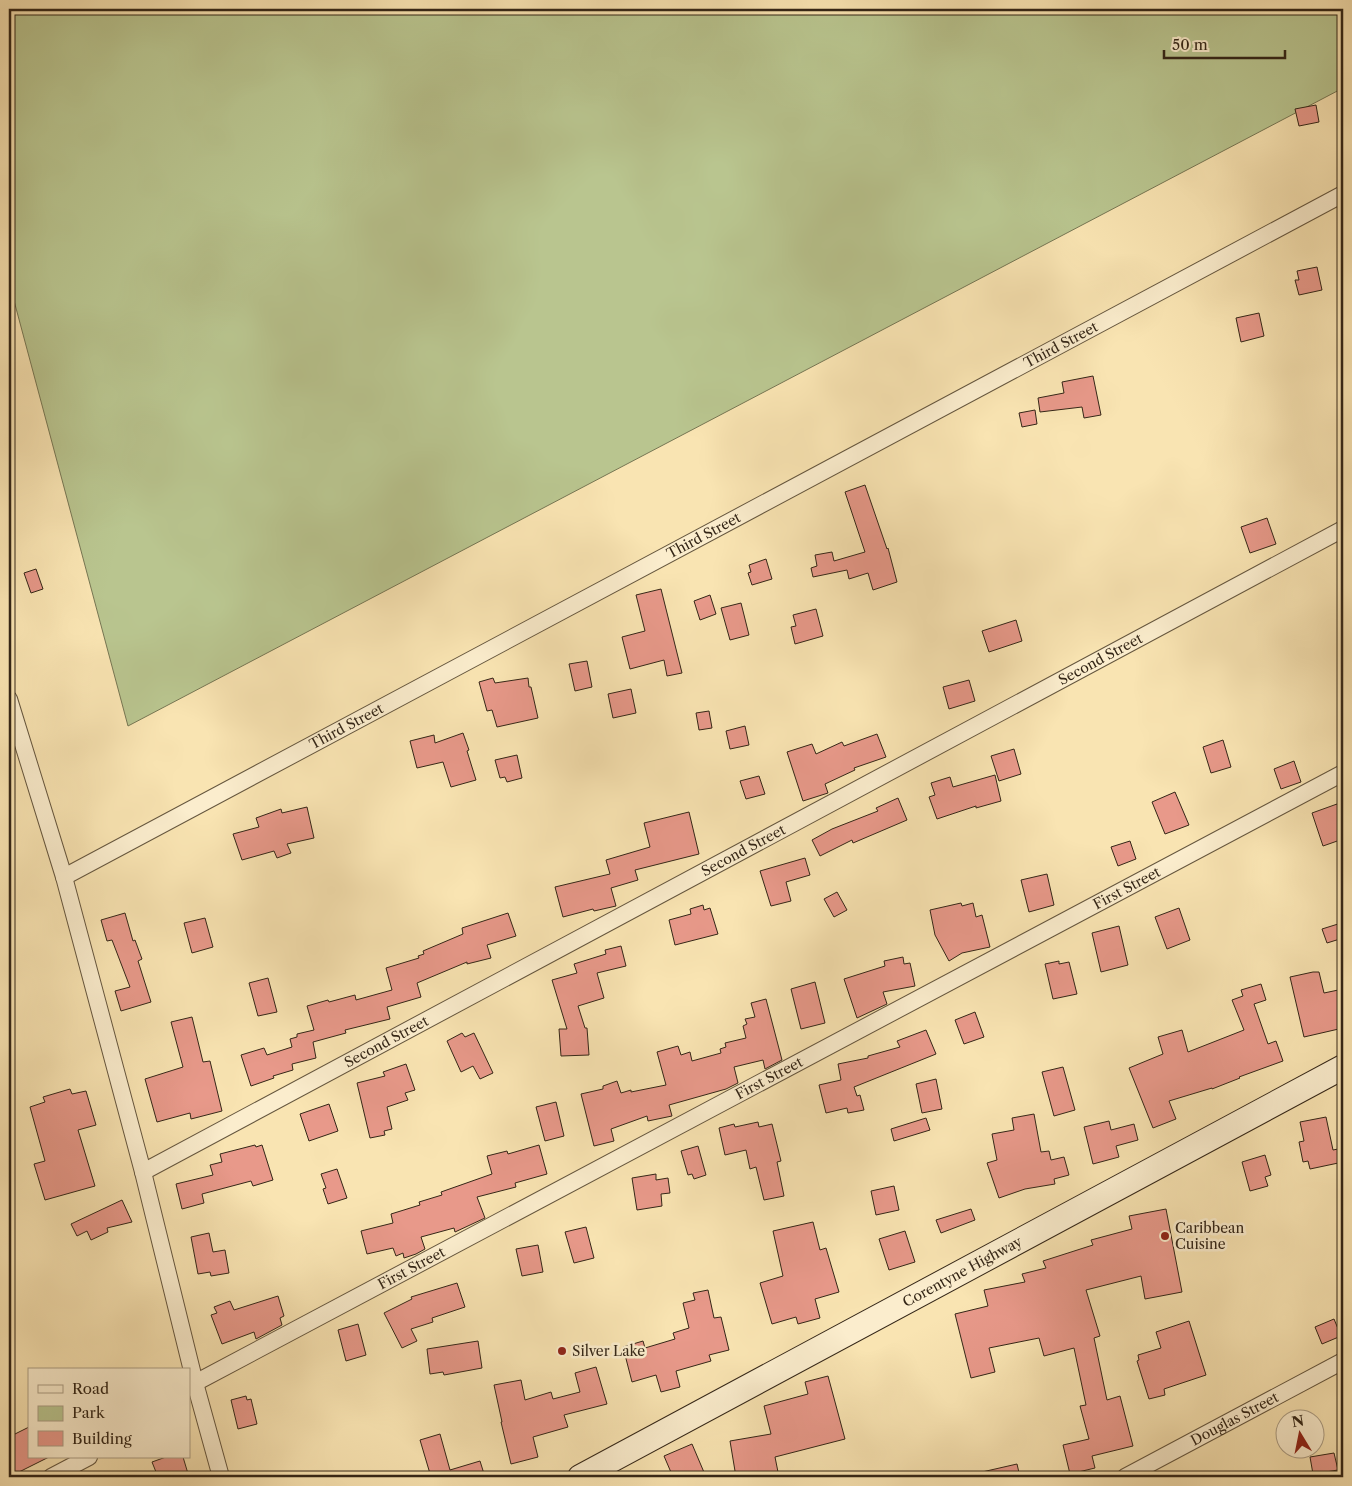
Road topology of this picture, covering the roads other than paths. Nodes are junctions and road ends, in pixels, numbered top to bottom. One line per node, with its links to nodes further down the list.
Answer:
1 (1343, 194): 5 (street, Third Street)
2 (1343, 529): 7 (street, Second Street)
3 (9, 699): 5 (street)
4 (1343, 773): 11 (street, First Street)
5 (64, 877): 7 (street)
6 (1343, 1067): 15 (main road, Corentyne Highway)
7 (143, 1172): 9 (street)
8 (1343, 1361): 16 (street, Douglas Street)
9 (188, 1368)
10 (190, 1378): 11 (street)
11 (194, 1395): 14 (street)
12 (87, 1458): 13 (street)
13 (51, 1477)
14 (221, 1477)
15 (580, 1477)
16 (1125, 1477)

